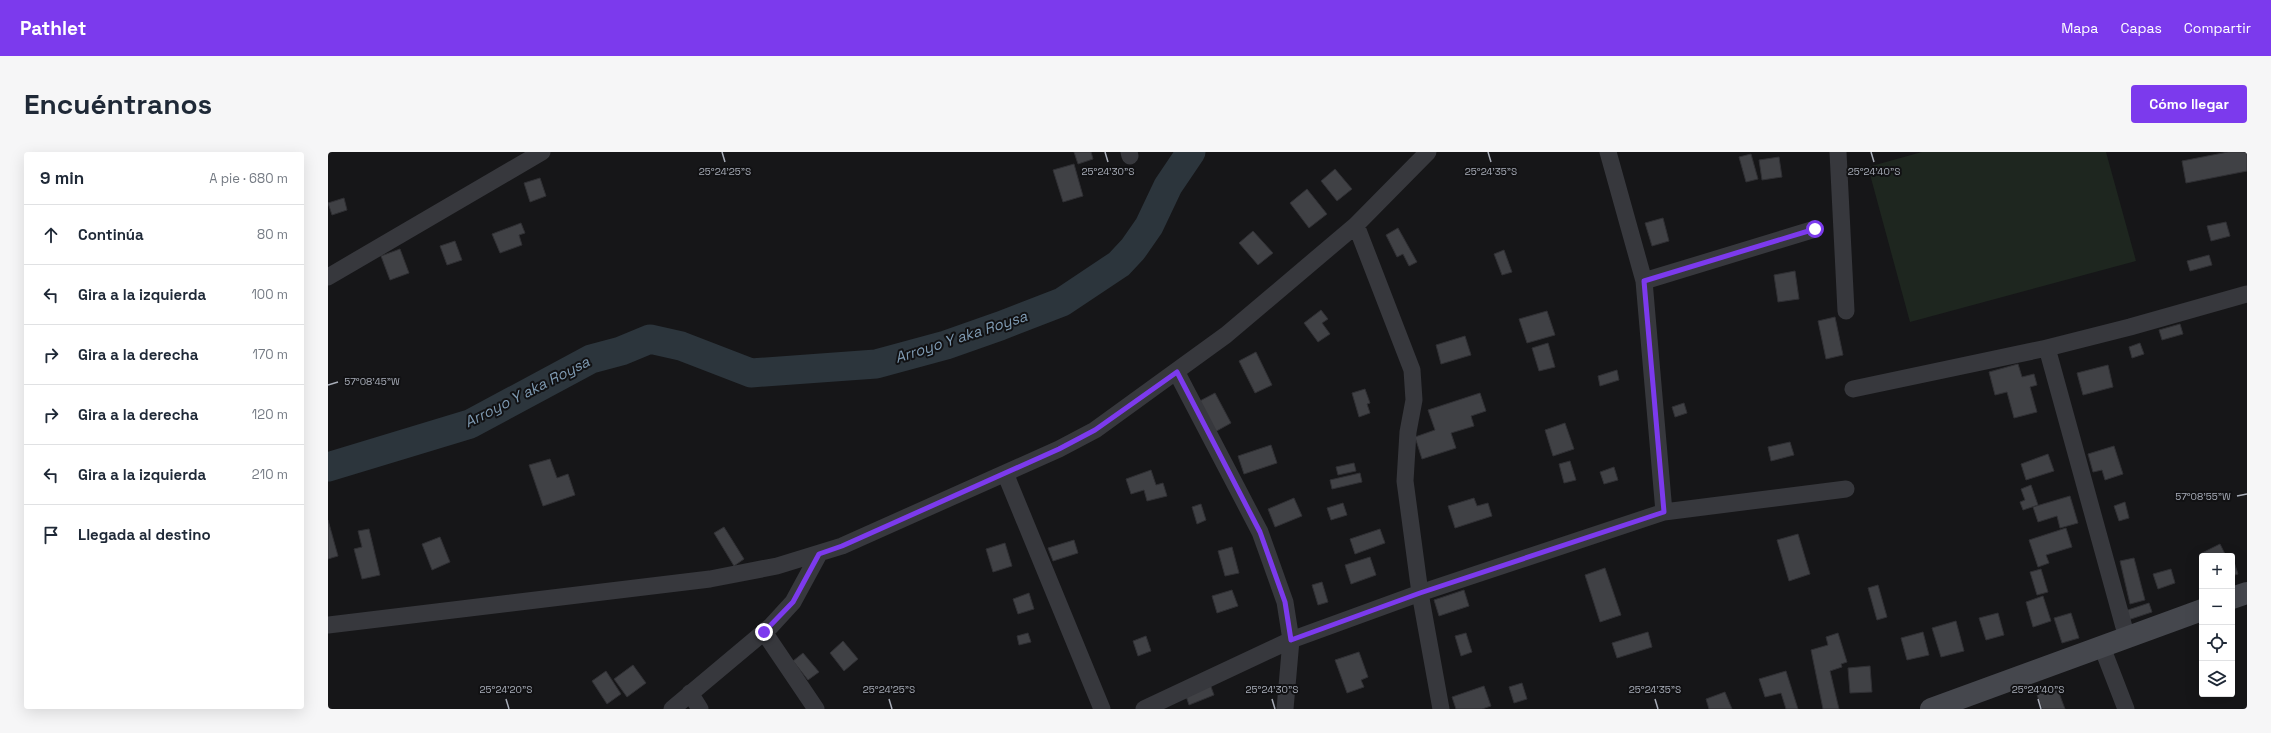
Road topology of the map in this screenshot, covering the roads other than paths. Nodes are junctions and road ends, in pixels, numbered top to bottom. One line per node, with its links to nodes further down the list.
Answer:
1 (542, 152): 7 (street)
2 (1428, 152): 5 (street)
3 (1608, 152): 8 (street)
4 (1838, 152): 10 (street)
5 (1356, 225): 12 (street); 18 (street)
6 (1815, 229): 8 (street)
7 (328, 276)
8 (1644, 281): 16 (street)
9 (2247, 294): 11 (street)
10 (1846, 311)
11 (2047, 348): 13 (street); 24 (street)
12 (1177, 372): 14 (street); 25 (street)
13 (1853, 389)
14 (1005, 473): 17 (street); 31 (street)
15 (1846, 488): 16 (street)
16 (1664, 512): 18 (street)
17 (819, 554): 22 (street); 23 (street)
18 (1420, 593): 25 (street); 34 (street)
19 (2247, 593): 20 (street)
20 (2235, 597)
21 (2199, 611): 24 (street)
22 (328, 625)
23 (764, 632): 27 (street); 30 (street)
24 (2127, 638): 26 (street)
25 (1291, 640): 32 (street); 33 (street)
26 (2102, 647): 35 (street); 36 (street)
27 (690, 694): 28 (street); 29 (street)
28 (672, 709)
29 (700, 709)
30 (816, 709)
31 (1102, 709)
32 (1144, 709)
33 (1285, 709)
34 (1440, 709)
35 (1931, 709)
36 (2126, 709)

